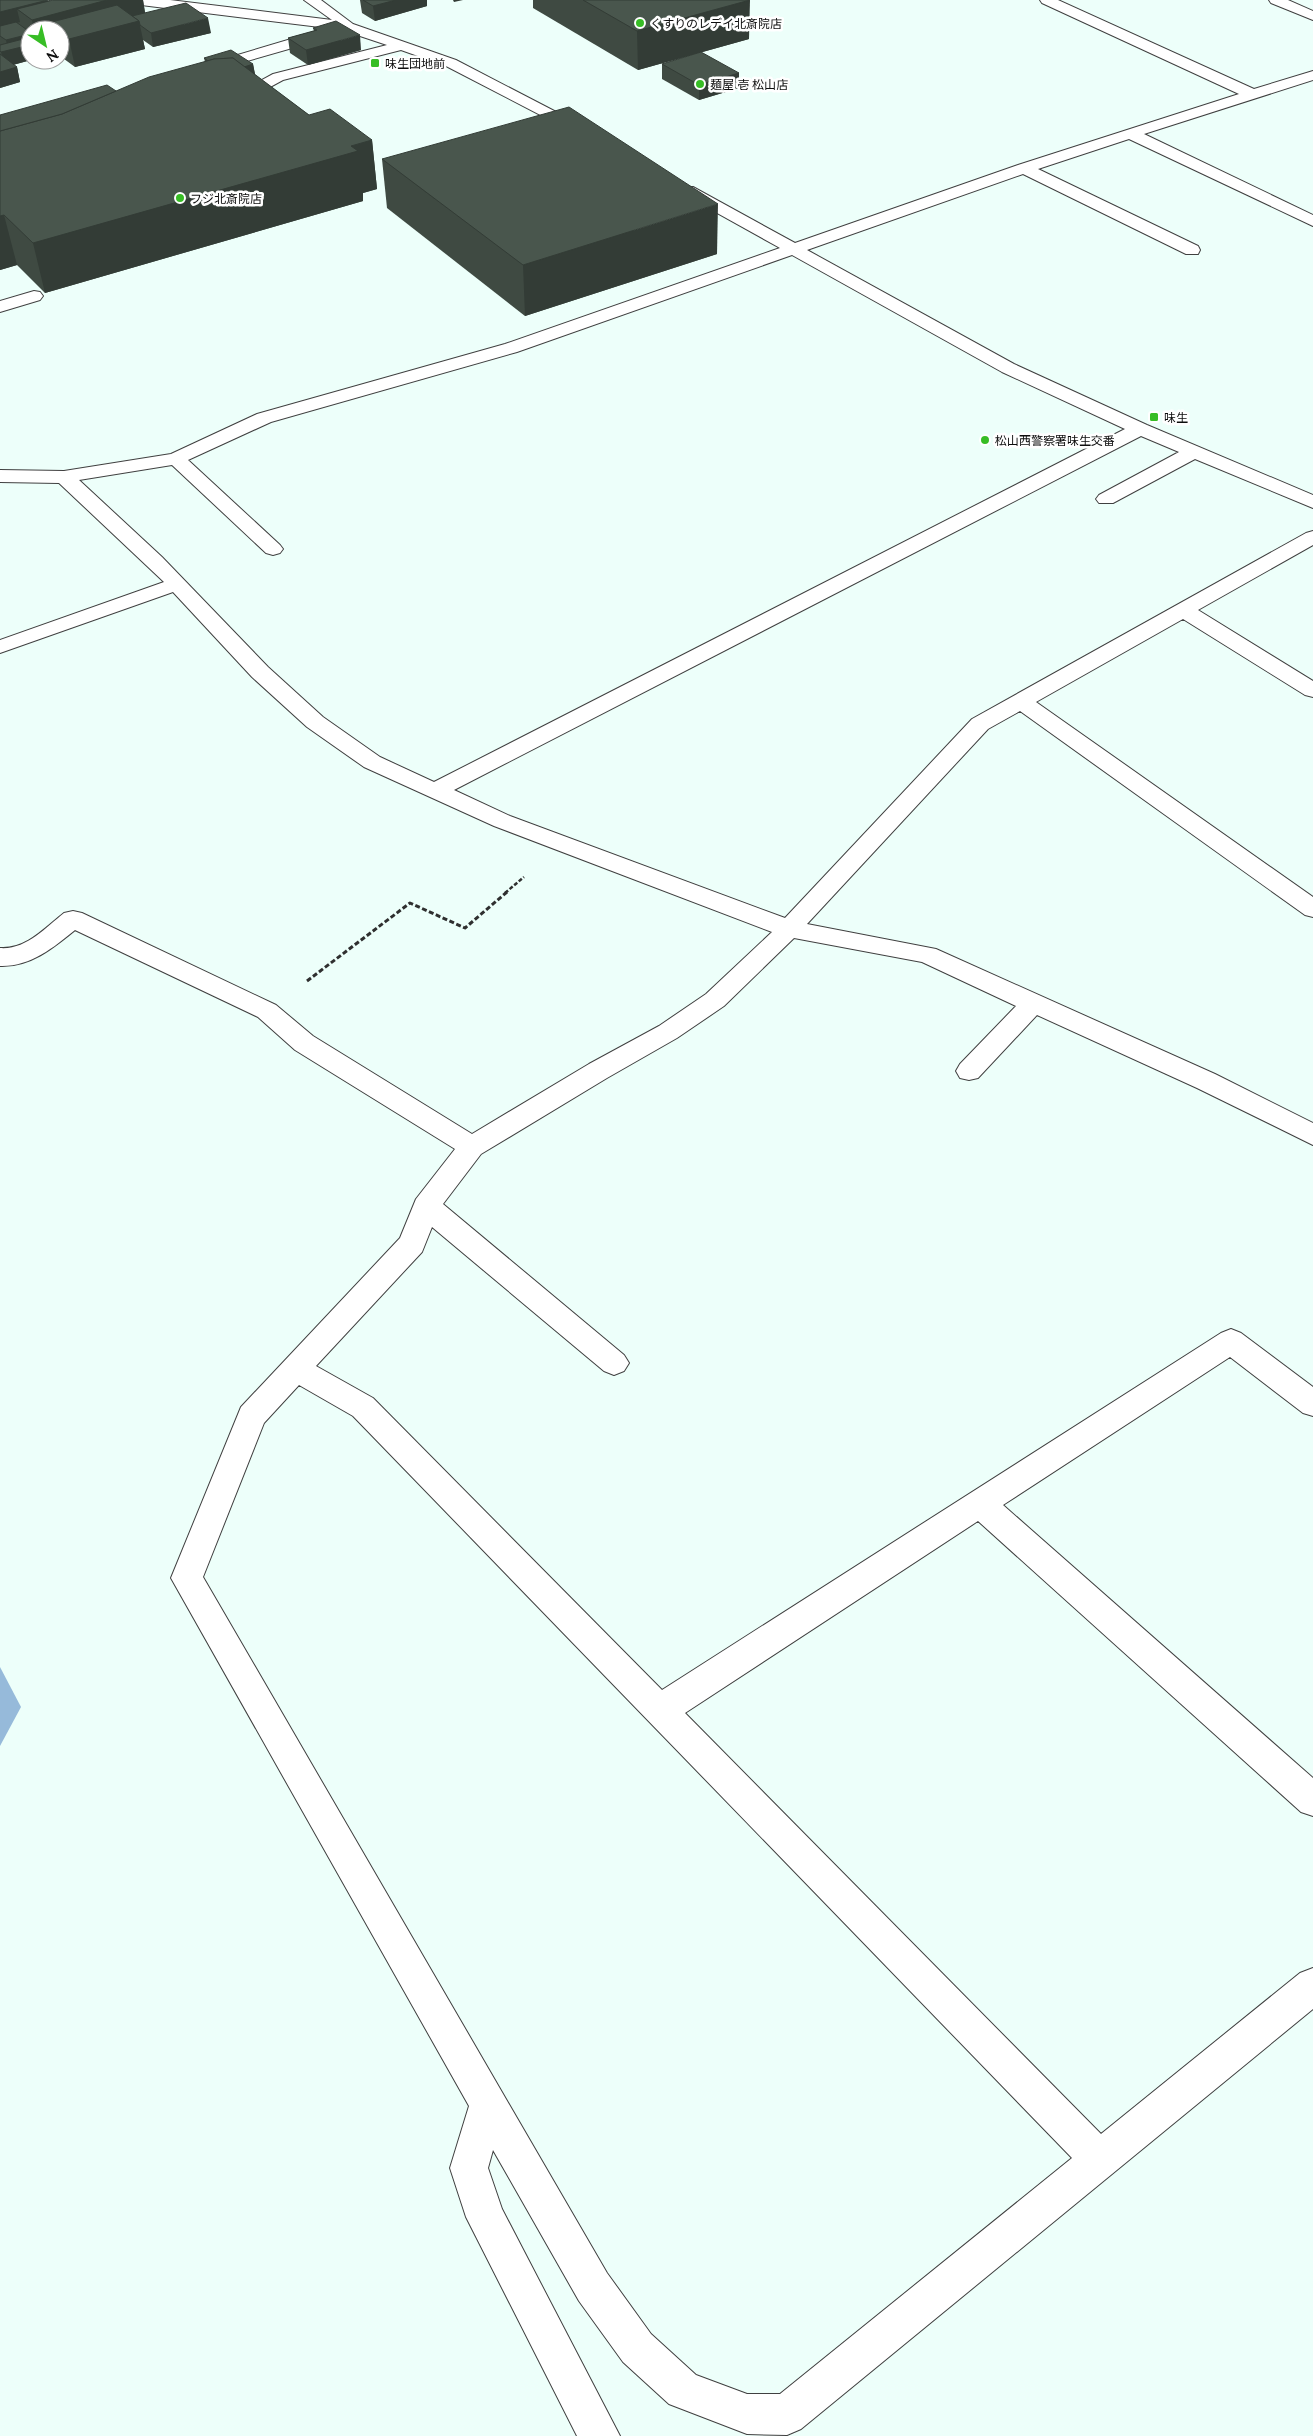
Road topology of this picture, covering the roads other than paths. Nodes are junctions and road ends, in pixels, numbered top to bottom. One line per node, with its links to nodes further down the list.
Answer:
1 (312, 0): 6 (street)
2 (1047, 0): 12 (street)
3 (1276, 0): 5 (street)
4 (128, 1): 6 (street)
5 (1313, 16)
6 (348, 27): 7 (street); 8 (street)
7 (402, 46): 13 (street); 15 (street)
8 (198, 71)
9 (1313, 75): 10 (street)
10 (1293, 81): 11 (street); 12 (street)
11 (1313, 90)
12 (1252, 94): 14 (street)
13 (220, 106)
14 (1131, 134): 16 (street); 18 (street)
15 (596, 139)
16 (1024, 168): 19 (street); 20 (street)
17 (672, 182): 19 (street)
18 (1313, 221)
19 (790, 249): 23 (street); 25 (street)
20 (1192, 250)
21 (34, 296): 22 (street)
22 (0, 307)
23 (1140, 429): 24 (street); 37 (street)
24 (1194, 452): 28 (street); 29 (street)
25 (176, 460): 27 (street); 31 (street)
26 (0, 477): 27 (street)
27 (64, 477): 32 (street)
28 (1106, 499)
29 (1313, 502)
30 (1313, 537): 33 (street)
31 (273, 549)
32 (177, 584): 34 (street); 37 (street)
33 (1183, 610): 35 (street); 36 (street)
34 (0, 647)
35 (1313, 690)
36 (1021, 701): 38 (street); 39 (street)
37 (434, 791): 39 (street)
38 (1313, 909)
39 (789, 930): 41 (street); 44 (street)
40 (0, 957): 44 (street)
41 (1034, 1003): 42 (street); 43 (street)
42 (969, 1071)
43 (1313, 1134)
44 (472, 1148): 45 (street)
45 (426, 1206): 46 (street); 47 (street)
46 (614, 1363)
47 (296, 1369): 50 (street); 53 (street)
48 (1313, 1404): 49 (street)
49 (980, 1504): 50 (street); 51 (street)
50 (659, 1711): 54 (street)
51 (1313, 1800)
52 (1313, 1986): 54 (street)
53 (488, 2104): 54 (street); 55 (street)
54 (1099, 2159)
55 (599, 2436)

